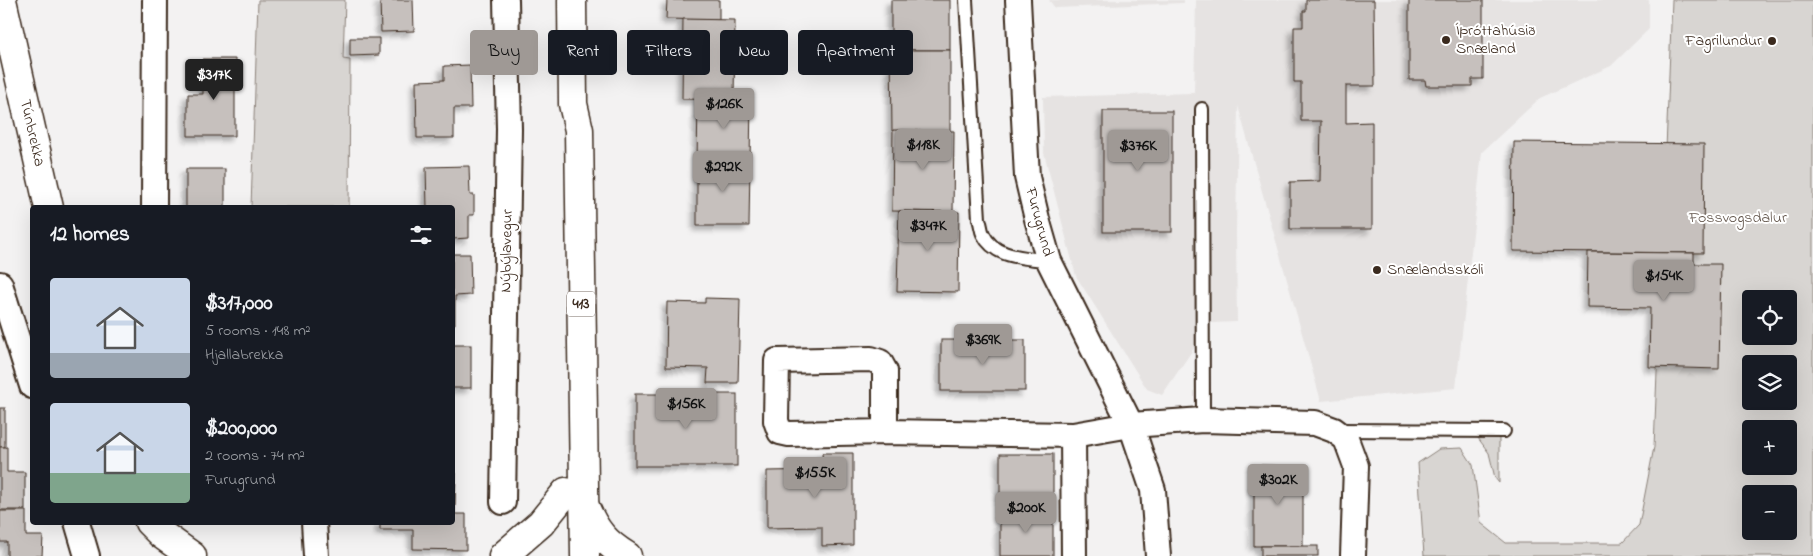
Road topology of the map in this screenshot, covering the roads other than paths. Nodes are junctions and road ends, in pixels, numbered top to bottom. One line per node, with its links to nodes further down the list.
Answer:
1 (2, 0): 8 (main road, Túnbrekka)
2 (155, 0): 9 (street)
3 (506, 0): 20 (street, Nýbýlavegur)
4 (572, 0): 19 (main road, 413)
5 (966, 0): 10 (lane)
6 (1018, 0): 10 (street, Furugrund)
7 (1202, 109): 13 (lane)
8 (48, 205)
9 (154, 205)
10 (1049, 261): 14 (street, Furugrund)
11 (0, 284): 12 (street)
12 (30, 380)
13 (1203, 420): 14 (street); 15 (street)
14 (1131, 425): 18 (street); 32 (street, Furugrund)
15 (1334, 430): 16 (lane); 33 (street)
16 (1504, 431)
17 (885, 432): 17 (street); 18 (street)
18 (1073, 435): 31 (street)
19 (575, 498): 27 (main road); 28 (main road, 413); 29 (main road, 413); 30 (main road)
20 (503, 502)
21 (77, 525): 24 (street)
22 (152, 525): 25 (main road)
23 (314, 525): 26 (street)
24 (87, 556)
25 (192, 556)
26 (316, 556)
27 (503, 556)
28 (567, 556)
29 (585, 556)
30 (626, 556)
31 (1074, 556)
32 (1158, 556)
33 (1353, 556)

